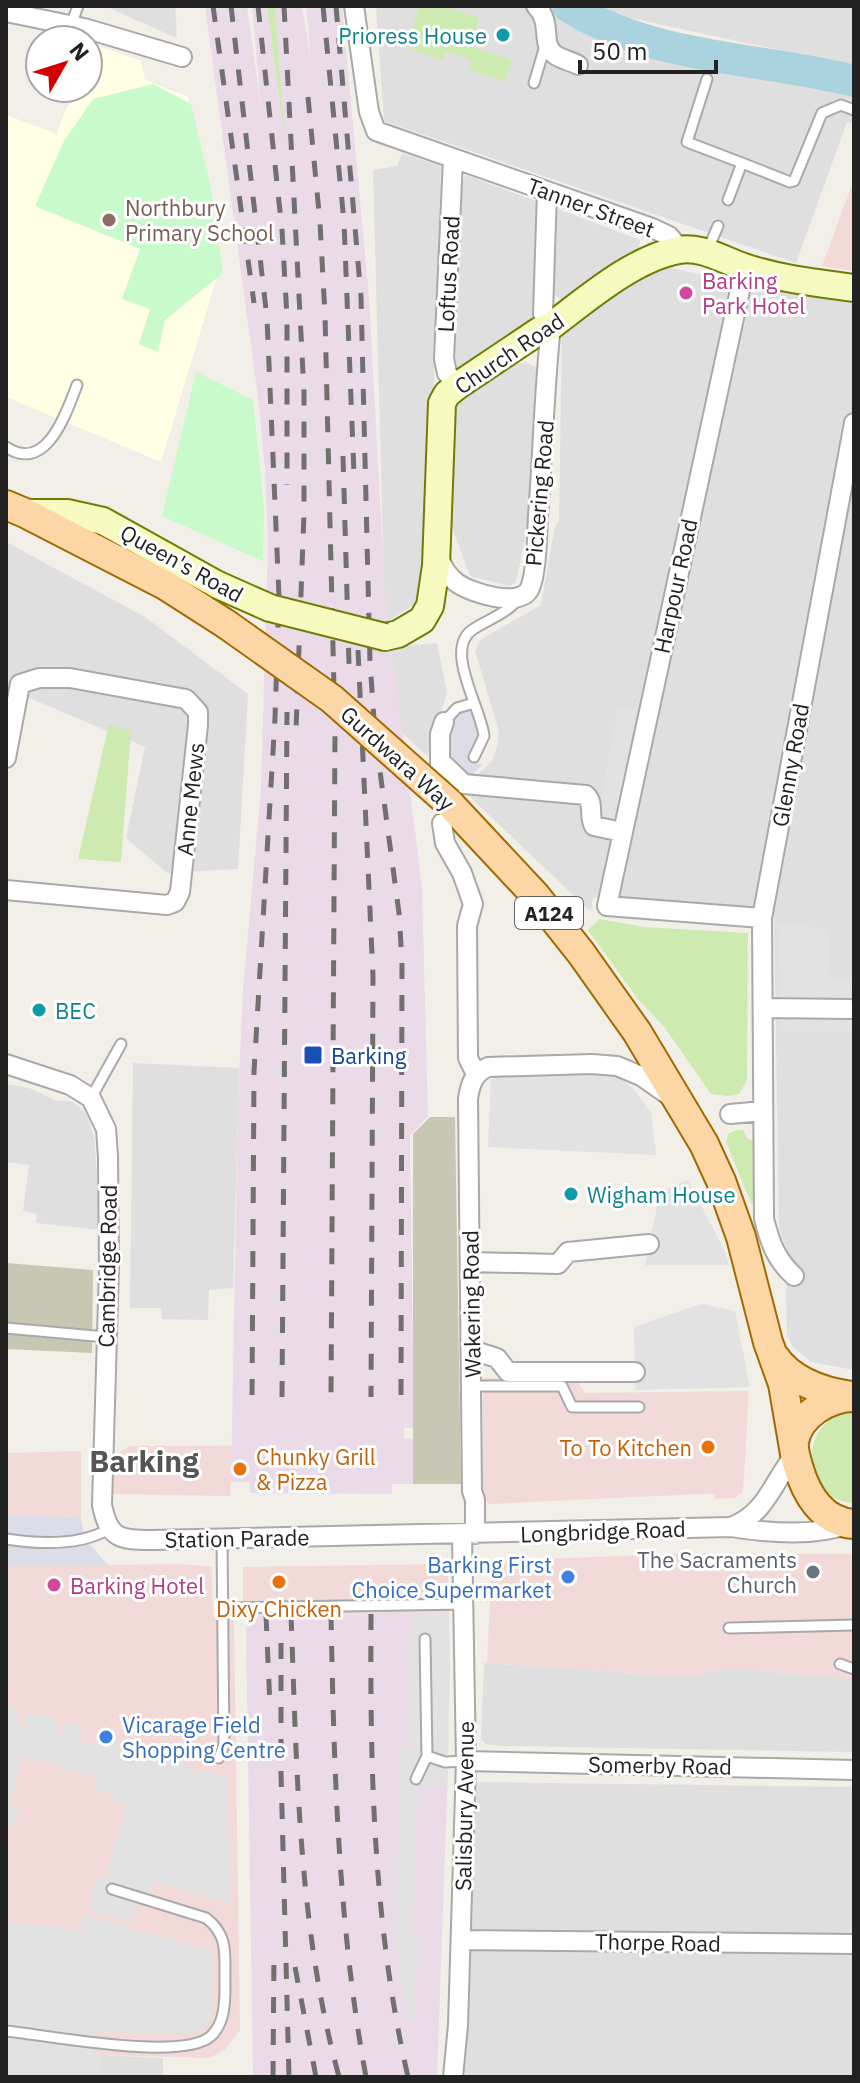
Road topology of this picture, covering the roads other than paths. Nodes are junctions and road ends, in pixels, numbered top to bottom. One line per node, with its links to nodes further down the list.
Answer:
1 (354, 6): 12 (street, Tanner Street)
2 (536, 6): 6 (street)
3 (6, 12): 4 (street)
4 (66, 24)
5 (104, 36): 7 (street)
6 (546, 43): 8 (street); 10 (lane)
7 (170, 59)
8 (578, 65)
9 (707, 79): 13 (lane)
10 (534, 83)
11 (854, 110): 13 (lane)
12 (453, 158): 14 (street, Tanner Street); 22 (street, Loftus Road)
13 (742, 163): 15 (lane)
14 (547, 191): 17 (street, Tanner Street); 20 (street, Pickering Road)
15 (728, 200)
16 (718, 226): 17 (lane)
17 (694, 251): 18 (street, Tanner Street); 20 (street, Church Road)
18 (745, 267): 19 (street, Tanner Street); 39 (street, Harpour Road)
19 (854, 288)
20 (551, 326): 22 (street, Church Road); 30 (street, Pickering Road)
21 (77, 385): 24 (lane)
22 (457, 386): 28 (street, Church Road)
23 (854, 423): 41 (street, Glenny Road)
24 (6, 447)
25 (12, 506): 26 (main road, Gurdwara Way / A124); 27 (street, Queen's Road)
26 (82, 541): 27 (lane); 38 (main road, Gurdwara Way / A124, bridge)
27 (143, 542): 32 (street, Queen's Road, bridge)
28 (437, 550): 29 (street); 32 (street, Church Road)
29 (492, 596): 30 (street); 31 (lane)
30 (519, 598): 31 (lane)
31 (485, 623): 34 (lane)
32 (385, 637)
33 (13, 683): 37 (street); 40 (street, Anne Mews)
34 (474, 703): 35 (lane); 36 (lane)
35 (444, 722): 39 (street)
36 (474, 757)
37 (6, 758)
38 (446, 813): 46 (street, Wakering Road); 48 (main road, Gurdwara Way / A124)
39 (622, 832): 41 (street, Harpour Road)
40 (6, 890)
41 (762, 918): 42 (street, Glenny Road)
42 (764, 1008): 43 (street); 49 (street, Glenny Road)
43 (850, 1009)
44 (121, 1044): 47 (lane)
45 (6, 1064): 47 (street)
46 (476, 1074): 48 (street, Gurdwara Way); 52 (street, Wakering Road)
47 (91, 1098): 55 (street, Cambridge Road)
48 (680, 1103): 57 (main road, Gurdwara Way / A124)
49 (763, 1111): 50 (street); 53 (street, Glenny Road)
50 (730, 1114)
51 (649, 1244): 52 (street)
52 (471, 1262): 56 (street, Wakering Road)
53 (794, 1276)
54 (6, 1328): 55 (lane)
55 (106, 1337): 65 (street, Cambridge Road)
56 (472, 1350): 58 (street); 59 (street, Wakering Road)
57 (771, 1352): 60 (main road); 62 (main road, Gurdwara Way / A124)
58 (635, 1372)
59 (473, 1386): 61 (lane); 66 (street, Wakering Road)
60 (854, 1397): 62 (main road)
61 (639, 1407)
62 (794, 1451): 63 (main road, Gurdwara Way); 64 (street)
63 (852, 1524): 64 (street, Longbridge Road)
64 (731, 1527): 66 (street, Longbridge Road)
65 (109, 1529): 67 (lane); 68 (street, Station Parade)
66 (468, 1534): 68 (street, Station Parade); 69 (street, Salisbury Avenue)
67 (6, 1539)
68 (222, 1539): 70 (lane)
69 (464, 1604): 70 (lane); 78 (street, Salisbury Avenue)
70 (223, 1608): 77 (lane)
71 (854, 1625): 72 (lane)
72 (729, 1628)
73 (425, 1639): 76 (lane)
74 (840, 1664): 75 (lane)
75 (854, 1669)
76 (427, 1756): 78 (lane); 80 (lane)
77 (219, 1758)
78 (466, 1761): 79 (street, Somerby Road); 82 (street, Salisbury Avenue)
79 (854, 1770)
80 (416, 1779)
81 (112, 1889): 84 (lane)
82 (461, 1940): 83 (street, Thorpe Road); 85 (street, Salisbury Avenue)
83 (854, 1944)
84 (6, 2031)
85 (453, 2077)

